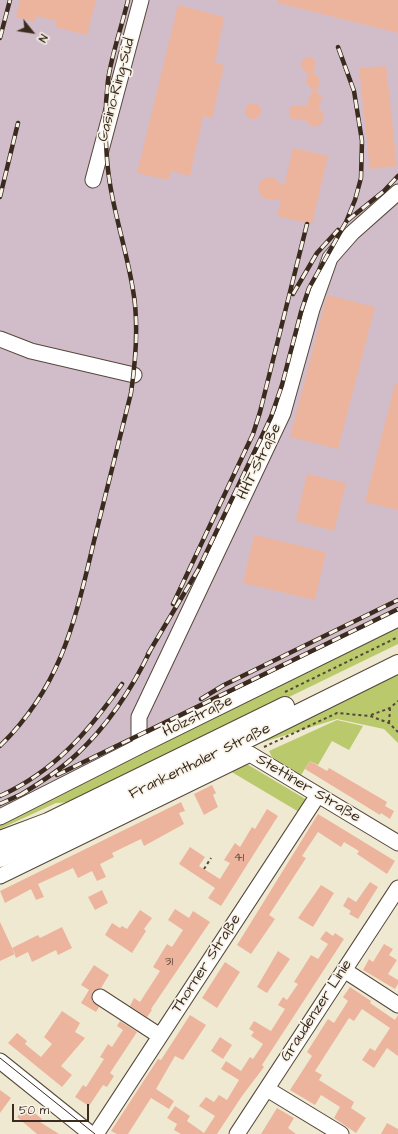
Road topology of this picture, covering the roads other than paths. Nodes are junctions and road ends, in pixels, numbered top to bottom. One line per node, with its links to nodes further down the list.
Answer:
1 (141, 0): 2 (street, Casino-Ring-Süd)
2 (93, 180)
3 (398, 192): 9 (street, HHT-Straße)
4 (0, 339): 5 (street)
5 (134, 375)
6 (398, 619): 9 (street, Holzstraße)
7 (398, 651): 12 (main road, Frankenthaler Straße)
8 (398, 664): 14 (main road, Frankenthaler Straße)
9 (142, 745): 11 (street, Holzstraße)
10 (318, 795): 13 (street, Stettiner Straße); 15 (street, Stettiner Straße); 20 (street, Thorner Straße)
11 (0, 817)
12 (0, 840)
13 (398, 843)
14 (0, 858)
15 (0, 876)
16 (398, 888): 17 (street, Graudenzer Linie)
17 (344, 970): 19 (street); 22 (street, Graudenzer Linie)
18 (100, 997): 20 (street)
19 (398, 1005)
20 (160, 1036): 24 (street, Thorner Straße)
21 (0, 1061): 23 (street)
22 (267, 1089): 25 (street, Graudenzer Linie); 26 (street)
23 (91, 1134)
24 (96, 1134)
25 (236, 1134)
26 (341, 1134)

